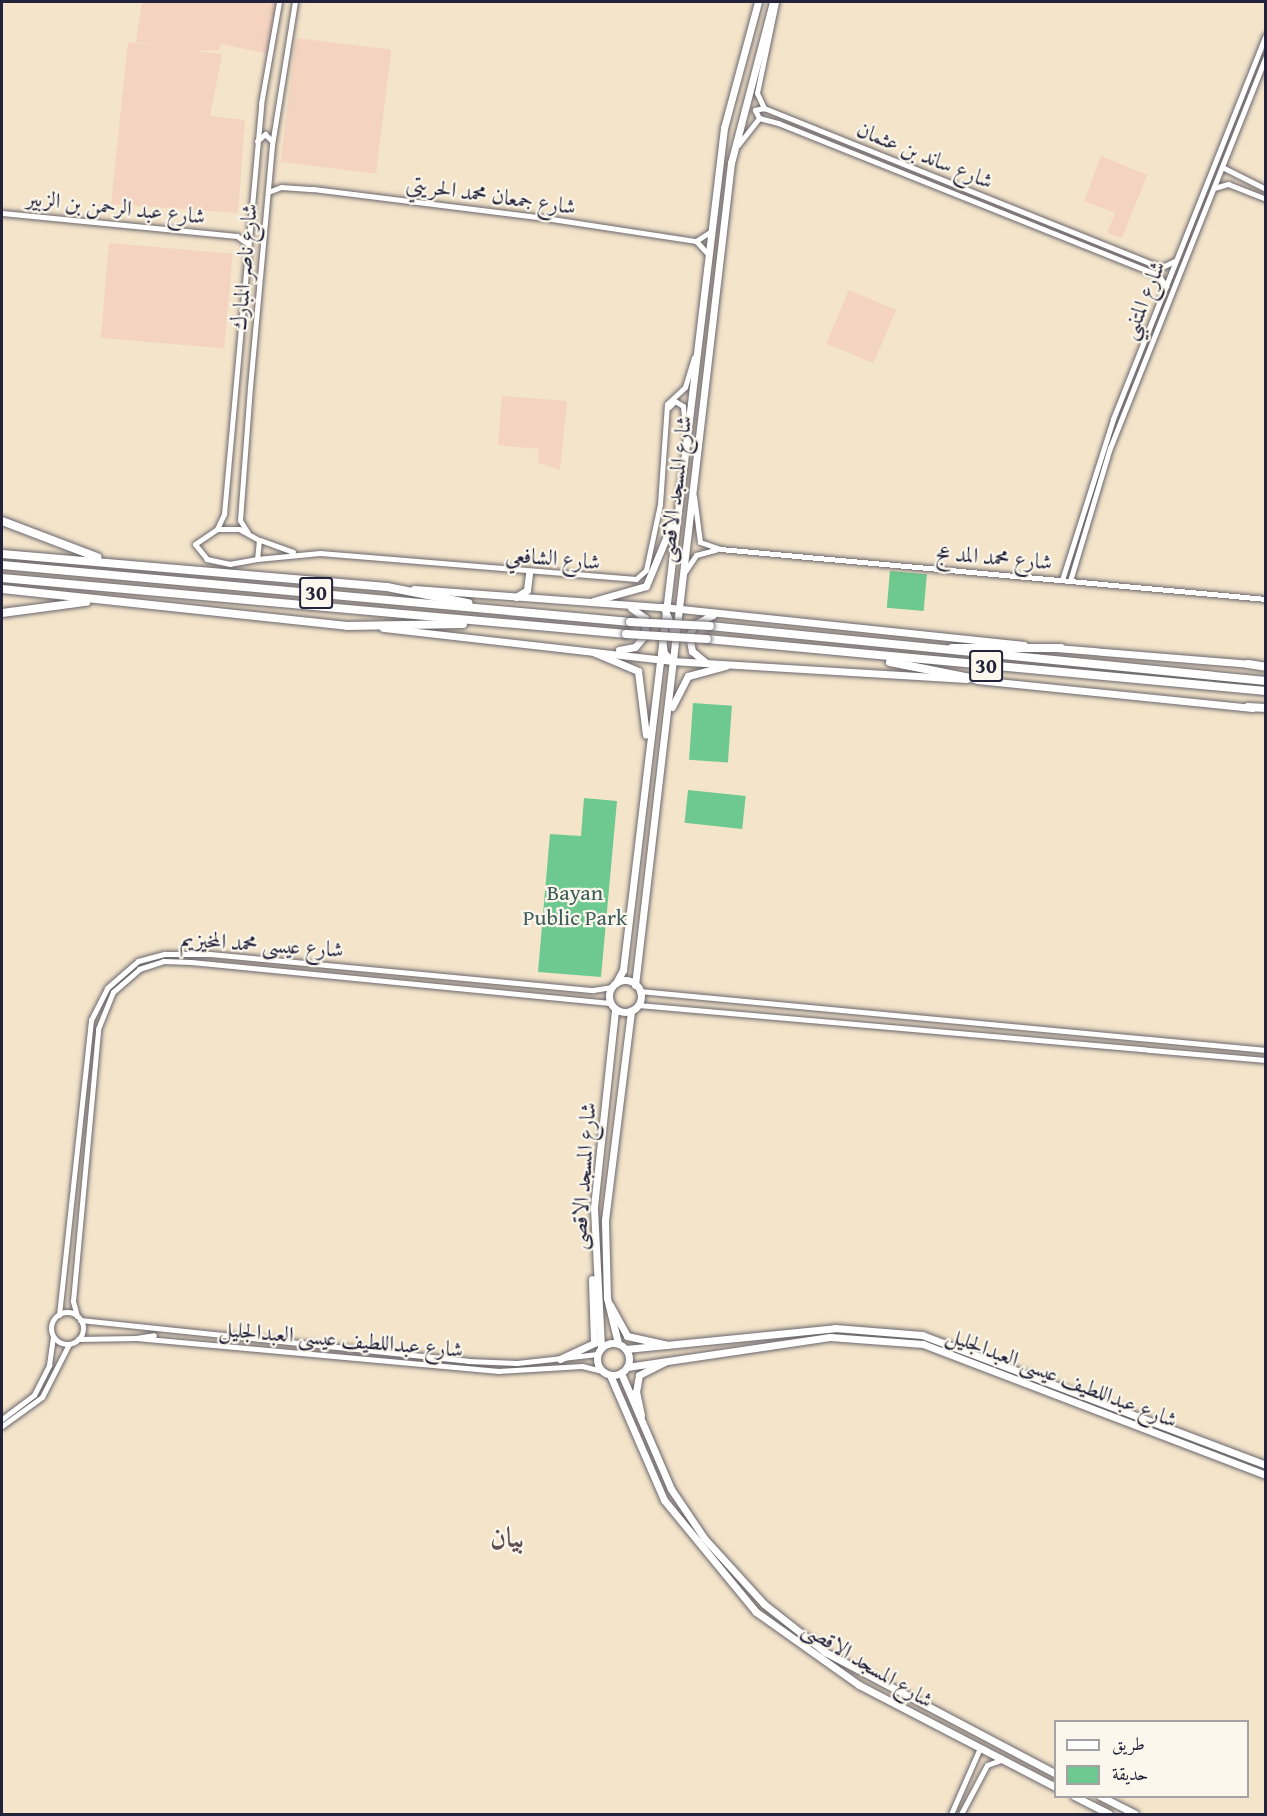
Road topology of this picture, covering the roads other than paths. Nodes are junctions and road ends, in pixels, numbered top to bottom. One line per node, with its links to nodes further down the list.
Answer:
1 (279, 2): 6 (street, شارع ناصر المبارك)
2 (295, 2): 5 (street, شارع ناصر المبارك)
3 (758, 2): 9 (main road, شارع المسجد الاقصى)
4 (774, 2): 11 (street); 12 (main road, شارع المسجد الاقصى)
5 (288, 31): 6 (street); 17 (street, شارع ناصر المبارك)
6 (273, 32): 15 (street, شارع ناصر المبارك)
7 (1266, 35): 10 (street, شارع المتنبي)
8 (1266, 55): 14 (street, شارع المتنبي)
9 (732, 91): 12 (main road); 16 (main road, شارع المسجد الاقصى)
10 (1236, 106): 14 (street); 40 (street, شارع المتنبي)
11 (764, 108): 13 (street); 21 (street, شارع ساند بن عثمان)
12 (741, 113): 18 (main road, شارع المسجد الاقصى)
13 (759, 118): 18 (street); 24 (street, شارع ساند بن عثمان)
14 (1237, 123): 20 (street, شارع المتنبي)
15 (257, 141): 17 (street); 34 (street, شارع ناصر المبارك)
16 (722, 143): 19 (main road); 35 (main road, شارع المسجد الاقصى)
17 (272, 145): 23 (street, شارع ناصر المبارك)
18 (732, 154): 19 (main road, شارع المسجد الاقصى)
19 (730, 163): 49 (main road, شارع المسجد الاقصى)
20 (1222, 167): 25 (street); 29 (street, شارع المتنبي)
21 (910, 168): 22 (street, شارع ساند بن عثمان); 24 (street)
22 (928, 174): 26 (street); 41 (street, شارع ساند بن عثمان)
23 (268, 175): 27 (street); 31 (street, شارع ناصر المبارك)
24 (906, 177): 26 (street, شارع ساند بن عثمان)
25 (1238, 179): 28 (street); 30 (street)
26 (924, 183): 42 (street, شارع ساند بن عثمان)
27 (280, 187): 31 (street); 37 (street, شارع جمعان محمد الحريتي)
28 (1235, 187): 29 (street); 32 (street)
29 (1214, 188): 50 (street, شارع المتنبي)
30 (1266, 189)
31 (268, 192): 45 (street, شارع ناصر المبارك)
32 (1266, 199)
33 (2, 213): 36 (street, شارع عبد الرحمن بن الزبير)
34 (250, 227): 36 (street, شارع عبد الرحمن بن الزبير); 38 (street, شارع ناصر المبارك)
35 (710, 232): 37 (street); 39 (main road, شارع المسجد الاقصى)
36 (227, 235): 38 (street, شارع عبد الرحمن بن الزبير)
37 (696, 241): 39 (street)
38 (249, 246): 44 (street, شارع ناصر المبارك)
39 (707, 253): 46 (main road, شارع المسجد الاقصى)
40 (1176, 260): 41 (street); 43 (street, شارع المتنبي)
41 (1152, 264): 42 (street)
42 (1149, 272): 43 (street, شارع ساند بن عثمان)
43 (1166, 286): 47 (street, شارع المتنبي)
44 (244, 304): 45 (street); 56 (street, شارع ناصر المبارك)
45 (257, 305): 57 (street, شارع ناصر المبارك)
46 (700, 313): 48 (main road, شارع المسجد الاقصى); 49 (main road)
47 (1153, 320): 50 (street); 68 (street, شارع المتنبي)
48 (696, 348): 51 (street, شارع الشافعي); 52 (main road, شارع المسجد الاقصى)
49 (709, 356): 53 (main road, شارع المسجد الاقصى)
50 (1146, 360): 69 (street, شارع المتنبي)
51 (667, 412): 52 (street); 65 (street, شارع الشافعي)
52 (685, 431): 54 (main road, شارع المسجد الاقصى)
53 (693, 489): 59 (street, شارع محمد المد عج); 66 (main road, شارع المسجد الاقصى)
54 (677, 507): 75 (main road); 77 (main road, شارع المسجد الاقصى)
55 (2, 521): 63 (highway)
56 (216, 529): 57 (street); 62 (street, شارع الشافعي)
57 (248, 533): 58 (street, شارع الشافعي)
58 (259, 540): 60 (street, شارع الشافعي); 62 (street)
59 (720, 549): 66 (street, شارع محمد المد عج); 68 (street, شارع محمد المد عج)
60 (295, 552): 62 (street, شارع الشافعي); 65 (street, شارع الشافعي)
61 (3, 554): 63 (highway)
62 (257, 559)
63 (110, 562): 70 (highway)
64 (2, 565): 79 (highway, 30)
65 (529, 573): 72 (main road)
66 (683, 574): 78 (main road, شارع المسجد الاقصى)
67 (2, 578): 83 (highway, 30)
68 (1062, 579): 69 (street, شارع محمد المد عج)
69 (1070, 581): 73 (street, شارع محمد المد عج)
70 (387, 587): 72 (main road); 79 (highway)
71 (2, 589): 74 (highway)
72 (514, 597): 75 (main road)
73 (1266, 599)
74 (114, 601): 80 (highway); 84 (highway)
75 (571, 603): 76 (main road)
76 (627, 606): 77 (main road); 89 (main road)
77 (662, 607): 78 (main road); 82 (main road, شارع المسجد الاقصى); 87 (main road)
78 (679, 609): 81 (main road); 87 (main road, شارع المسجد الاقصى)
79 (499, 610): 88 (highway, 30, bridge)
80 (2, 612)
81 (718, 614): 86 (main road); 93 (main road)
82 (661, 619): 91 (main road, شارع المسجد الاقصى); 92 (main road)
83 (498, 622): 84 (highway); 90 (highway, 30, bridge)
84 (347, 626): 85 (main road)
85 (573, 647): 89 (main road); 103 (main road)
86 (1061, 648): 88 (highway); 95 (main road)
87 (674, 649): 92 (main road, شارع المسجد الاقصى)
88 (924, 650): 98 (highway, 30)
89 (610, 651): 91 (main road)
90 (868, 656): 97 (highway); 99 (highway, 30)
91 (656, 658): 92 (main road); 103 (main road, شارع المسجد الاقصى)
92 (672, 661): 93 (main road); 102 (main road, شارع المسجد الاقصى)
93 (707, 663): 94 (main road)
94 (747, 663): 97 (main road); 102 (main road)
95 (1248, 664): 96 (highway)
96 (1266, 666)
97 (981, 680): 100 (main road)
98 (1266, 681)
99 (1266, 692)
100 (1248, 707): 101 (highway)
101 (1266, 709)
102 (665, 732): 114 (main road, شارع المسجد الاقصى)
103 (647, 761): 110 (main road, شارع المسجد الاقصى)
104 (254, 958): 105 (street, شارع عيسى محمد المخيزيم); 106 (street); 122 (street, شارع عيسى محمد المخيزيم)
105 (268, 960): 107 (street); 108 (street, شارع عيسى محمد المخيزيم)
106 (252, 968): 107 (street, شارع عيسى محمد المخيزيم); 124 (street, شارع عيسى محمد المخيزيم)
107 (267, 969): 111 (street, شارع عيسى محمد المخيزيم)
108 (460, 978): 109 (street, شارع عيسى محمد المخيزيم); 111 (street)
109 (474, 979): 112 (street); 113 (street, شارع عيسى محمد المخيزيم)
110 (614, 985): 113 (street, شارع عيسى محمد المخيزيم); 114 (main road); 117 (main road, شارع المسجد الاقصى)
111 (459, 986): 112 (street, شارع عيسى محمد المخيزيم)
112 (472, 987): 115 (street, شارع عيسى محمد المخيزيم)
113 (577, 988): 115 (street)
114 (637, 988): 116 (main road, شارع المسجد الاقصى); 118 (street)
115 (576, 996): 117 (street, شارع عيسى محمد المخيزيم)
116 (638, 1005): 119 (main road); 121 (street)
117 (613, 1006): 119 (main road); 139 (main road, شارع المسجد الاقصى)
118 (814, 1010): 120 (street); 121 (street)
119 (631, 1011): 142 (main road, شارع المسجد الاقصى)
120 (828, 1011): 123 (street); 125 (street)
121 (813, 1019): 123 (street)
122 (91, 1020): 124 (street); 127 (street, شارع عيسى محمد المخيزيم)
123 (827, 1020): 129 (street)
124 (100, 1023): 128 (street, شارع عيسى محمد المخيزيم)
125 (988, 1026): 126 (street); 129 (street)
126 (1000, 1027): 130 (street); 131 (street)
127 (90, 1034): 128 (street); 137 (street, شارع عيسى محمد المخيزيم)
128 (98, 1034): 138 (street, شارع عيسى محمد المخيزيم)
129 (986, 1035): 130 (street)
130 (1000, 1036): 134 (street)
131 (1203, 1045): 132 (street); 134 (street)
132 (1217, 1046): 133 (street); 135 (street)
133 (1266, 1050)
134 (1203, 1054): 135 (street)
135 (1217, 1055): 136 (street)
136 (1266, 1060)
137 (81, 1124): 138 (street); 141 (street, شارع عيسى محمد المخيزيم)
138 (90, 1124): 140 (street, شارع عيسى محمد المخيزيم)
139 (595, 1265): 155 (main road, شارع المسجد الاقصى); 164 (main road)
140 (75, 1283): 141 (street); 144 (street, شارع عيسى محمد المخيزيم)
141 (66, 1284): 143 (street, شارع عيسى محمد المخيزيم)
142 (607, 1299): 151 (main road, شارع المسجد الاقصى); 154 (main road)
143 (59, 1315): 144 (street); 147 (street)
144 (78, 1318): 146 (street, شارع عبداللطيف عيسى العبدالجليل); 150 (street)
145 (824, 1329): 148 (main road, شارع عبداللطيف عيسى العبدالجليل); 153 (main road); 165 (main road, شارع عبداللطيف عيسى العبدالجليل)
146 (161, 1332): 149 (street); 161 (street, شارع عبداللطيف عيسى العبدالجليل)
147 (53, 1336): 152 (street); 173 (street)
148 (767, 1336): 154 (main road, شارع عبداللطيف عيسى العبدالجليل); 157 (main road)
149 (136, 1338): 150 (street, شارع عبداللطيف عيسى العبدالجليل); 162 (street, شارع عبداللطيف عيسى العبدالجليل)
150 (78, 1339): 152 (street)
151 (618, 1343): 155 (main road); 156 (main road)
152 (69, 1344): 174 (street)
153 (773, 1344): 157 (main road, شارع عبداللطيف عيسى العبدالجليل); 159 (main road, شارع عبداللطيف عيسى العبدالجليل)
154 (682, 1346): 156 (main road, شارع عبداللطيف عيسى العبدالجليل)
155 (601, 1347): 160 (main road)
156 (626, 1349): 167 (main road)
157 (728, 1350): 158 (main road, شارع عبداللطيف عيسى العبدالجليل)
158 (702, 1353): 167 (main road, شارع عبداللطيف عيسى العبدالجليل); 175 (main road)
159 (956, 1353): 165 (main road); 168 (main road, شارع عبداللطيف عيسى العبدالجليل)
160 (597, 1354): 164 (street, شارع عبداللطيف عيسى العبدالجليل); 169 (main road)
161 (407, 1355): 162 (street); 163 (street, شارع عبداللطيف عيسى العبدالجليل)
162 (376, 1359): 166 (street, شارع عبداللطيف عيسى العبدالجليل)
163 (445, 1359): 164 (street, شارع عبداللطيف عيسى العبدالجليل); 166 (street)
164 (560, 1359)
165 (1001, 1361): 172 (main road, شارع عبداللطيف عيسى العبدالجليل)
166 (415, 1365): 169 (street, شارع عبداللطيف عيسى العبدالجليل)
167 (627, 1367): 170 (main road)
168 (1000, 1370): 172 (main road); 179 (main road, شارع عبداللطيف عيسى العبدالجليل)
169 (602, 1371): 171 (main road)
170 (621, 1373): 171 (main road); 175 (main road, شارع المسجد الاقصى)
171 (610, 1375): 178 (main road, شارع المسجد الاقصى)
172 (1053, 1382): 176 (main road, شارع عبداللطيف عيسى العبدالجليل)
173 (2, 1419)
174 (2, 1426)
175 (650, 1446): 177 (main road, شارع المسجد الاقصى)
176 (1266, 1465)
177 (659, 1467): 178 (main road); 181 (main road, شارع المسجد الاقصى)
178 (649, 1469): 180 (main road, شارع المسجد الاقصى)
179 (1266, 1475)
180 (849, 1679): 181 (main road); 182 (main road, شارع المسجد الاقصى)
181 (878, 1682): 183 (main road, شارع المسجد الاقصى)
182 (940, 1727): 183 (main road); 184 (main road, شارع المسجد الاقصى)
183 (977, 1733): 187 (main road, شارع المسجد الاقصى)
184 (980, 1748): 185 (main road, شارع المسجد الاقصى); 186 (street)
185 (1009, 1762): 188 (street); 189 (main road, شارع المسجد الاقصى)
186 (972, 1773): 188 (street); 192 (street)
187 (1054, 1773)
188 (980, 1777): 193 (street)
189 (1054, 1786)
190 (1076, 1798): 194 (main road)
191 (1102, 1798): 195 (main road)
192 (951, 1815)
193 (961, 1815)
194 (1109, 1815)
195 (1135, 1815)

